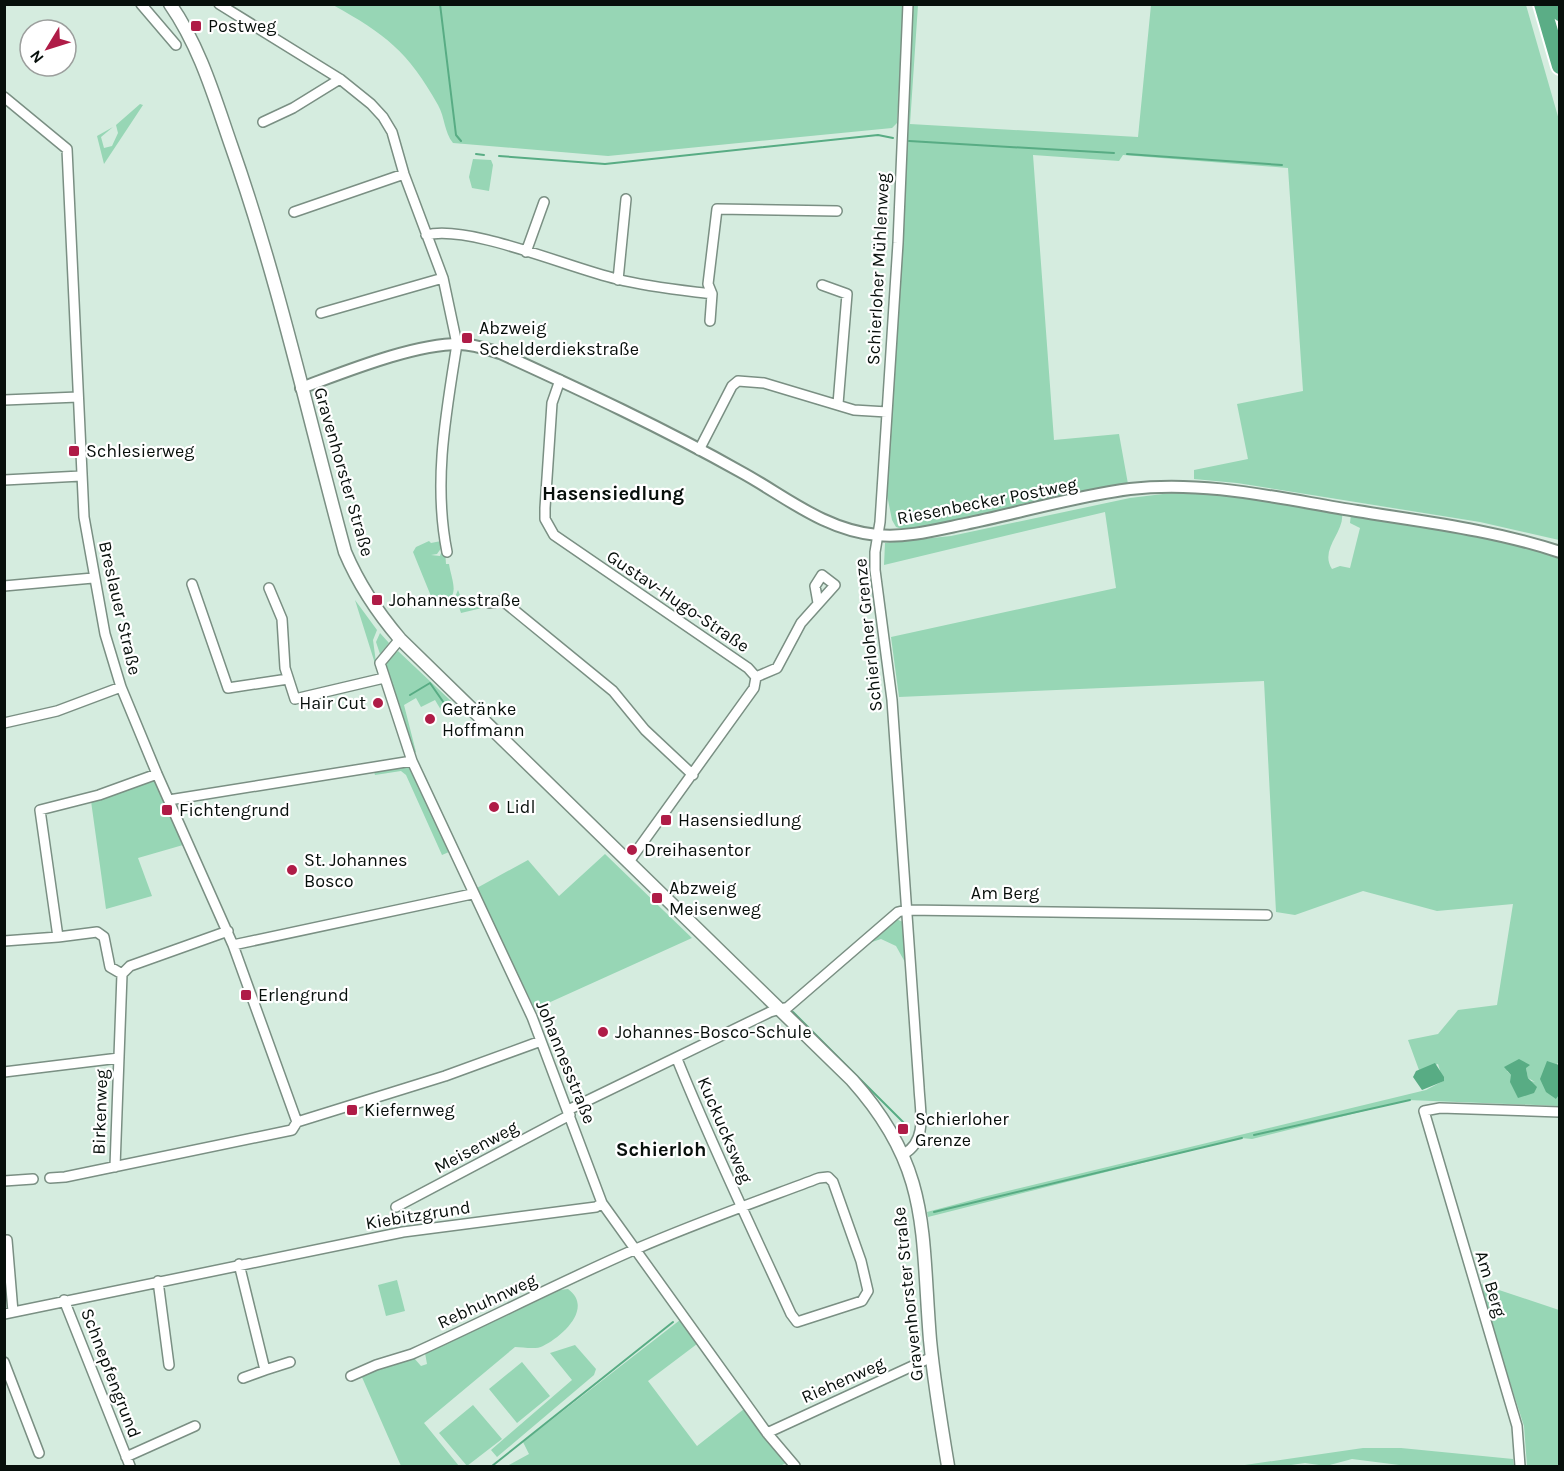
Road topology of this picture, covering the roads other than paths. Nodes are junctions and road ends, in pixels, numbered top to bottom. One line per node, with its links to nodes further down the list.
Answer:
1 (141, 4): 8 (street)
2 (170, 4): 28 (main road, Gravenhorster Straße)
3 (219, 4): 10 (street)
4 (908, 4): 32 (street, Schierloher Mühlenweg)
5 (1542, 4): 9 (highway)
6 (1557, 4): 7 (highway)
7 (1560, 13)
8 (176, 45)
9 (1560, 66)
10 (340, 79): 12 (street); 13 (street)
11 (4, 97): 29 (street, Breslauer Straße)
12 (263, 122)
13 (404, 174): 17 (street); 18 (street)
14 (626, 199): 21 (street)
15 (544, 202): 19 (street)
16 (837, 211): 23 (street)
17 (294, 213)
18 (426, 235): 19 (street); 20 (street)
19 (526, 252): 21 (street)
20 (443, 278): 24 (street); 26 (street)
21 (618, 280): 23 (street)
22 (822, 285): 31 (street)
23 (712, 294): 25 (street)
24 (321, 312)
25 (710, 321)
26 (457, 344): 27 (street, Riesenbecker Postweg); 28 (street, Riesenbecker Postweg); 37 (street)
27 (560, 380): 33 (street, Riesenbecker Postweg); 46 (street, Gustav-Hugo-Straße)
28 (301, 388): 45 (main road, Gravenhorster Straße)
29 (78, 397): 30 (street); 34 (street, Breslauer Straße)
30 (4, 400)
31 (838, 404): 32 (street); 33 (street)
32 (887, 412): 36 (street, Schierloher Mühlenweg)
33 (699, 450): 36 (street, Riesenbecker Postweg)
34 (81, 476): 35 (street); 39 (street, Breslauer Straße)
35 (4, 480)
36 (878, 536): 38 (street, Riesenbecker Postweg); 57 (street, Schierloher Grenze)
37 (447, 552)
38 (1560, 552)
39 (93, 578): 41 (street); 49 (street, Breslauer Straße)
40 (192, 584): 48 (street)
41 (4, 586)
42 (268, 588): 48 (street)
43 (489, 603): 53 (street)
44 (818, 603): 46 (street)
45 (400, 639): 47 (street, Johannesstraße); 55 (main road, Gravenhorster Straße)
46 (756, 677): 53 (street, Gustav-Hugo-Straße)
47 (384, 678): 48 (street); 51 (street, Johannesstraße)
48 (288, 679)
49 (122, 687): 50 (street); 52 (street, Breslauer Straße)
50 (4, 723)
51 (412, 761): 54 (street); 56 (street, Johannesstraße)
52 (157, 774): 54 (street, Breslauer Straße); 60 (street)
53 (693, 775): 55 (street, Gustav-Hugo-Straße)
54 (169, 800): 59 (street, Breslauer Straße)
55 (628, 863): 64 (main road, Gravenhorster Straße)
56 (472, 894): 62 (street); 65 (street, Johannesstraße)
57 (906, 910): 58 (street, Am Berg); 64 (street); 72 (street, Schierloher Grenze)
58 (1267, 915)
59 (228, 932): 62 (street, Breslauer Straße); 63 (street)
60 (58, 937): 61 (street); 63 (street)
61 (4, 941)
62 (233, 945): 71 (street, Breslauer Straße)
63 (122, 974): 66 (street, Birkenweg)
64 (779, 1009): 67 (street, Meisenweg); 72 (main road, Gravenhorster Straße)
65 (541, 1041): 70 (street, Johannesstraße); 71 (street)
66 (119, 1058): 68 (street, Birkenweg); 73 (street, Birkenweg)
67 (677, 1059): 70 (street, Meisenweg); 79 (street, Kuckucksweg)
68 (4, 1072)
69 (1560, 1112): 99 (street, Am Berg)
70 (569, 1113): 77 (street, Johannesstraße); 78 (street, Meisenweg)
71 (297, 1122): 73 (street)
72 (904, 1154): 86 (main road, Gravenhorster Straße)
73 (115, 1167): 74 (street)
74 (50, 1178)
75 (33, 1179): 76 (street)
76 (4, 1181)
77 (602, 1203): 81 (street, Johannesstraße); 82 (street, Kiebitzgrund)
78 (396, 1207)
79 (742, 1207): 79 (street); 81 (street, Kuckucksweg)
80 (7, 1240): 85 (street, Kiebitzgrund)
81 (636, 1249): 91 (street, Rebhuhnweg); 94 (street, Johannesstraße)
82 (239, 1264): 83 (street, Kiebitzgrund); 90 (street)
83 (158, 1281): 84 (street, Kiebitzgrund); 89 (street)
84 (64, 1300): 85 (street, Kiebitzgrund); 96 (street, Schnepfengrund)
85 (9, 1313)
86 (932, 1357): 94 (street, Riehenweg); 98 (main road, Gravenhorster Straße)
87 (4, 1362): 95 (street)
88 (290, 1362): 90 (street)
89 (169, 1365)
90 (265, 1370): 92 (street)
91 (351, 1377)
92 (243, 1378)
93 (195, 1426): 96 (street, Schnepfengrund)
94 (767, 1432): 97 (street, Johannesstraße)
95 (39, 1453)
96 (128, 1462)
97 (795, 1467)
98 (948, 1467)
99 (1520, 1467)

